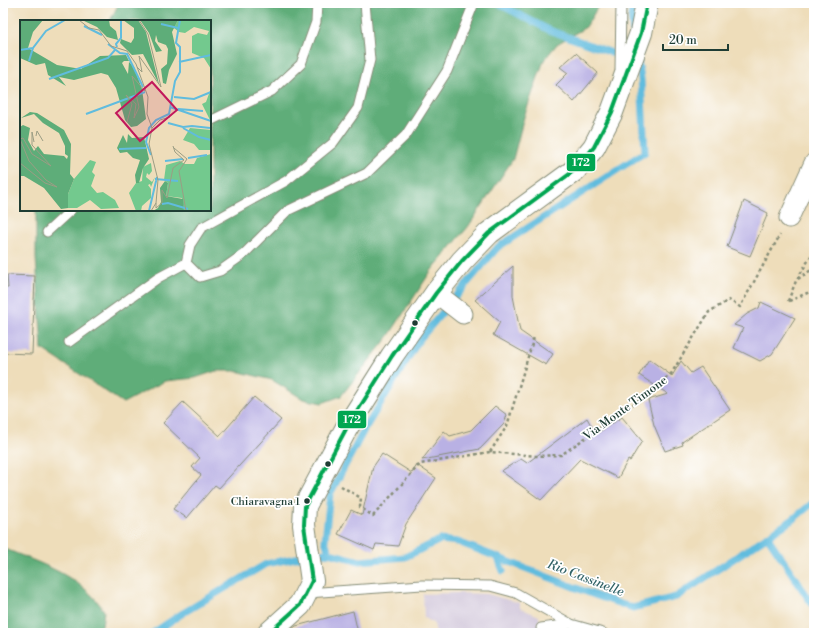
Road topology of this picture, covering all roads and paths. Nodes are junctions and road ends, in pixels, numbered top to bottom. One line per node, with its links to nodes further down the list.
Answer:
1 (317, 3): 7 (lane)
2 (365, 3): 13 (lane)
3 (474, 3): 13 (lane)
4 (621, 3): 6 (lane)
5 (647, 3): 6 (street)
6 (621, 86): 17 (street)
7 (211, 121)
8 (814, 163): 10 (street)
9 (70, 211): 11 (lane)
10 (789, 218): 21 (path, Via Monte Timone)
11 (47, 232)
12 (814, 254): 15 (path)
13 (186, 263): 20 (lane)
14 (814, 268): 15 (path)
15 (796, 281): 16 (path)
16 (814, 290)
17 (436, 293): 18 (street); 23 (street)
18 (463, 314)
19 (534, 337): 21 (path)
20 (69, 342)
21 (490, 452): 22 (path, Via Monte Timone)
22 (361, 498)
23 (310, 587): 24 (lane); 26 (street)
24 (571, 624): 25 (lane); 27 (lane)
25 (541, 628)
26 (269, 633)
27 (603, 633)

